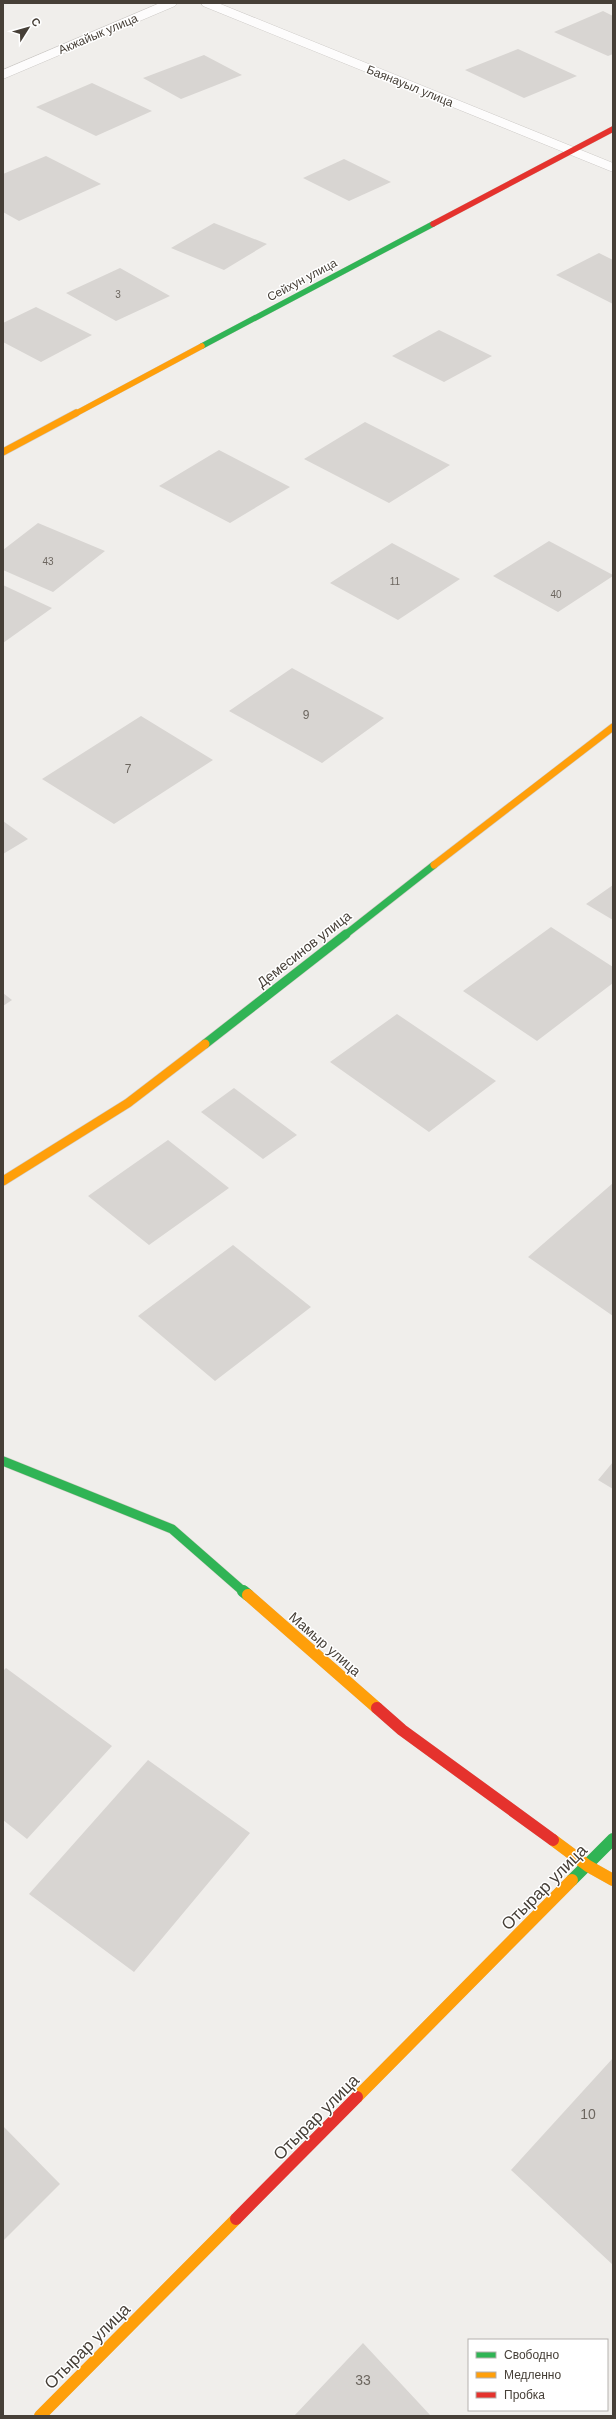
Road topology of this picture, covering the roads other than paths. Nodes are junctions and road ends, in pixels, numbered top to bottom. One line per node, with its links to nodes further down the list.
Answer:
1 (171, 3): 3 (street, Акжайык улица)
2 (207, 3): 5 (street, Баянауыл улица)
3 (3, 75)
4 (613, 129): 5 (street, Сейхун улица)
5 (571, 151): 6 (street, Баянауыл улица); 7 (street, Сейхун улица)
6 (613, 168)
7 (3, 452)
8 (613, 727): 9 (street, Демесинов улица)
9 (3, 1181)
10 (3, 1461): 12 (street, Мамыр улица)
11 (613, 1839): 12 (street, Отырар улица)
12 (588, 1866): 13 (street, Мамыр улица); 14 (street, Отырар улица)
13 (613, 1880)
14 (40, 2416)

